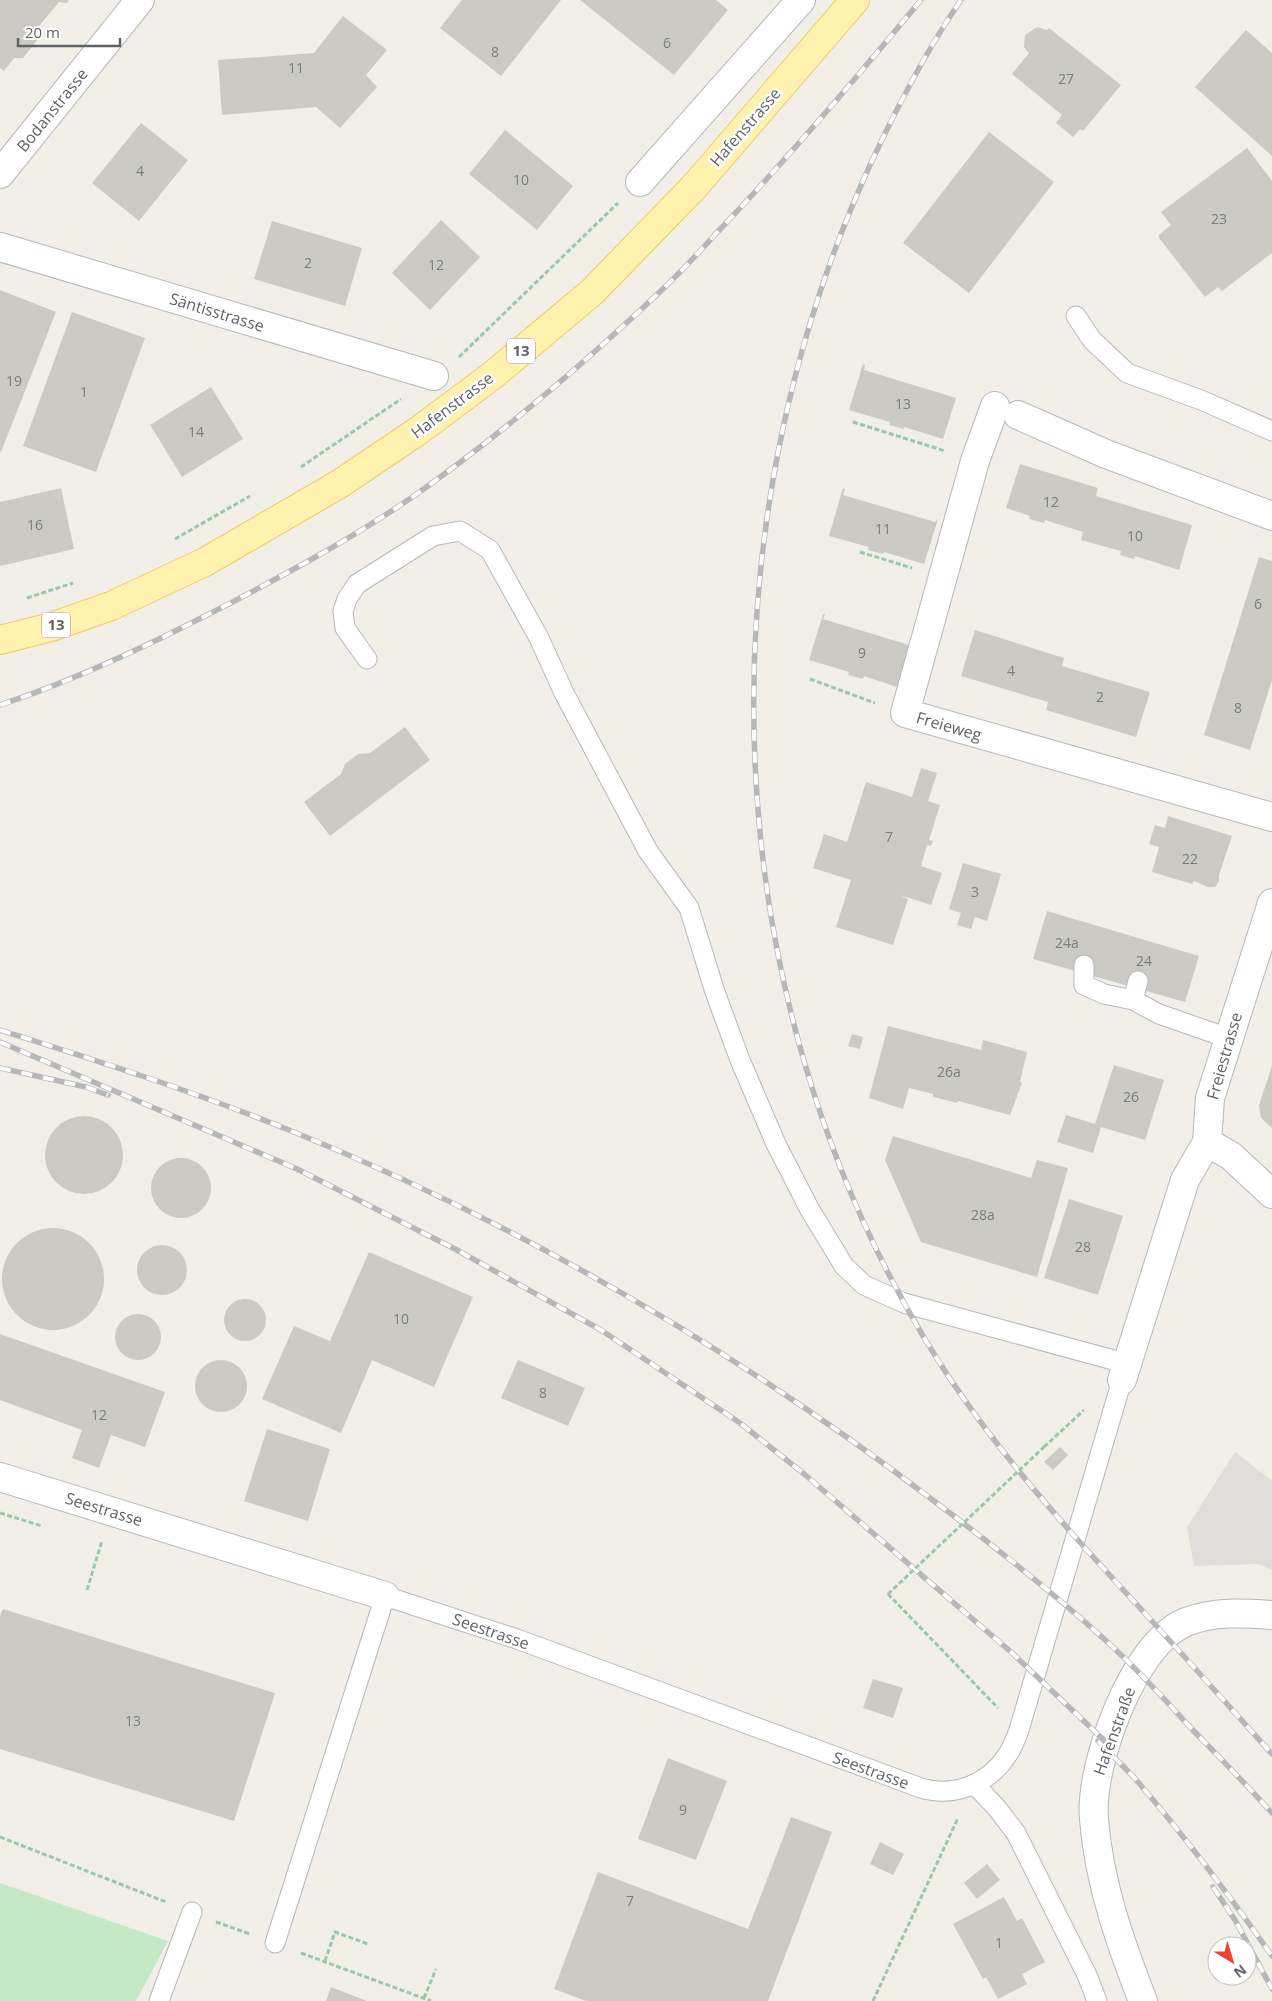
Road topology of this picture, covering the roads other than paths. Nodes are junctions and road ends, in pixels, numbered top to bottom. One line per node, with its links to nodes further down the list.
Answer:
1 (140, 0): 4 (street, Bodanstrasse)
2 (801, 0): 5 (street)
3 (855, 0): 11 (main road, Hafenstrasse / 13)
4 (0, 174)
5 (640, 182)
6 (0, 247): 8 (street, Säntisstrasse)
7 (1076, 316): 9 (lane)
8 (434, 376)
9 (1272, 432)
10 (1272, 516): 13 (street, Freieweg)
11 (0, 640)
12 (367, 659): 21 (lane)
13 (1272, 817)
14 (1272, 903): 18 (street, Freiestrasse)
15 (1084, 965): 17 (lane)
16 (1138, 981): 17 (lane)
17 (1133, 1000): 18 (lane)
18 (1228, 1038): 19 (street, Freiestrasse)
19 (1207, 1142): 20 (street); 21 (street, Freiestrasse)
20 (1272, 1194)
21 (1125, 1371): 25 (lane, Seestrasse)
22 (0, 1477): 23 (street, Seestrasse)
23 (385, 1596): 25 (lane, Seestrasse); 27 (lane)
24 (1272, 1615): 30 (street, Hafenstraße)
25 (974, 1784): 29 (lane)
26 (192, 1912): 28 (lane)
27 (275, 1943)
28 (159, 2001)
29 (1097, 2001)
30 (1143, 2001)

